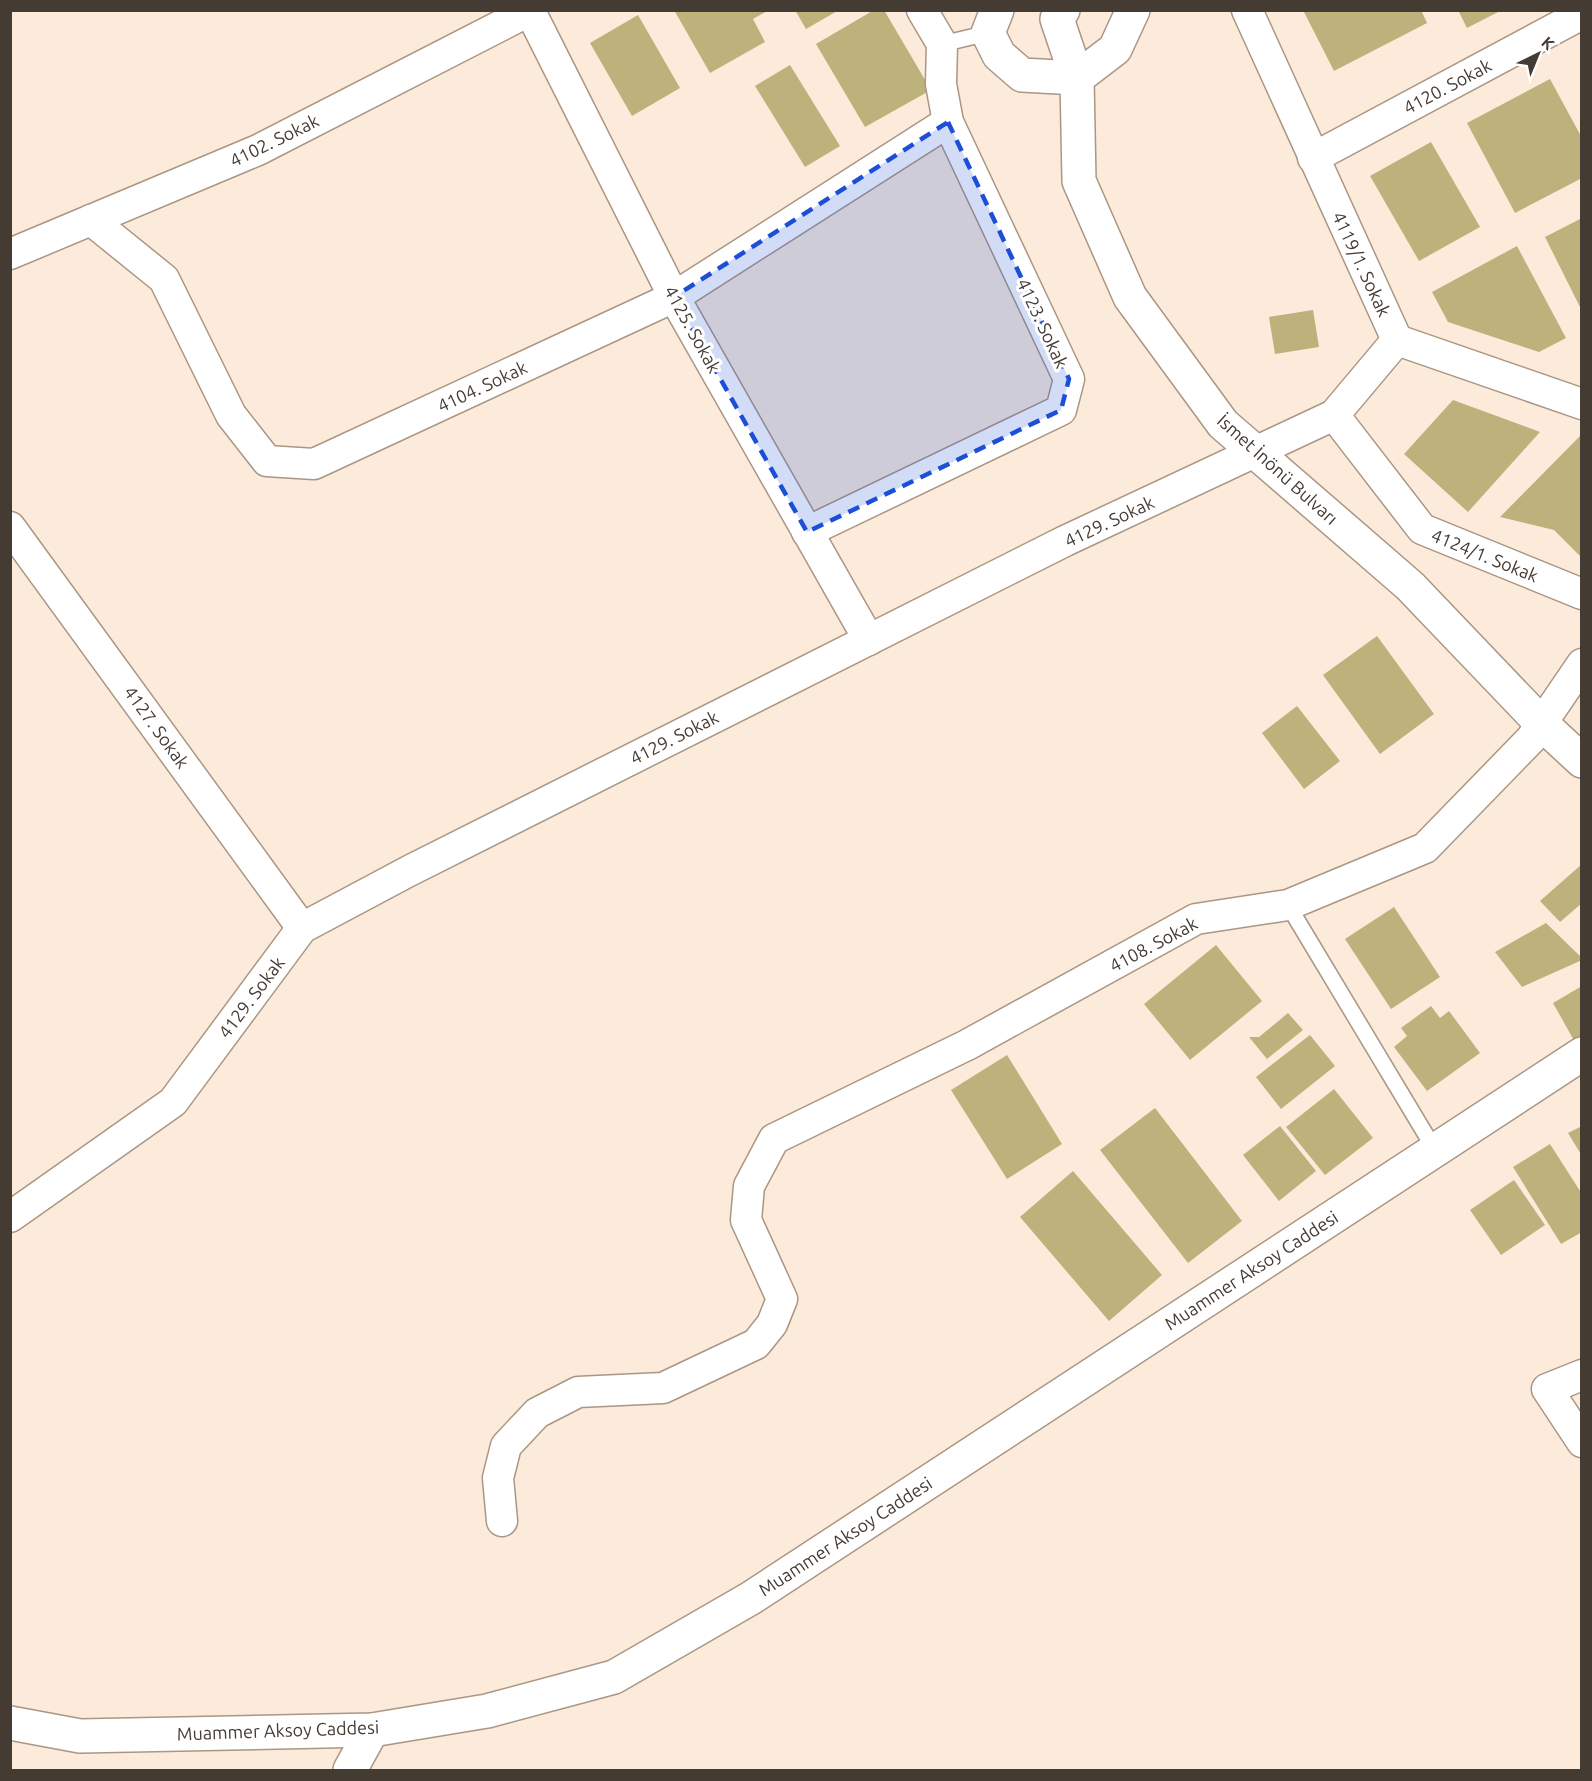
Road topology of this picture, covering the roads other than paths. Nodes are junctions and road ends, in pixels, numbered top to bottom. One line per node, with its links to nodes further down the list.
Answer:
1 (922, 10): 8 (street)
2 (1063, 10): 9 (street, İsmet İnönü Bulvarı)
3 (1133, 10): 9 (street)
4 (1247, 10): 11 (street, 4119/1. Sokak)
5 (530, 11): 12 (street, 4102. Sokak); 14 (street, 4125. Sokak)
6 (1581, 14): 11 (street, 4120. Sokak)
7 (992, 22): 8 (lane); 9 (street)
8 (942, 44): 10 (street, 4123. Sokak)
9 (1077, 78): 18 (street, İsmet İnönü Bulvarı)
10 (948, 122): 14 (street, 4104. Sokak); 20 (street, 4123. Sokak)
11 (1313, 158): 15 (street, 4119/1. Sokak)
12 (91, 220): 13 (street, 4102. Sokak); 14 (street, 4104. Sokak)
13 (10, 254)
14 (674, 297): 20 (street, 4125. Sokak)
15 (1397, 340): 16 (street, 4119/1. Sokak); 17 (street, 4129. Sokak)
16 (1581, 404)
17 (1335, 415): 18 (street, 4129. Sokak); 21 (street, 4124/1. Sokak)
18 (1255, 452): 22 (street, 4129. Sokak); 24 (street, İsmet İnönü Bulvarı)
19 (10, 527): 27 (street, 4127. Sokak)
20 (807, 532): 22 (street, 4125. Sokak)
21 (1581, 594)
22 (868, 640): 27 (street, 4129. Sokak)
23 (1581, 664): 24 (street, 4108. Sokak)
24 (1541, 723): 25 (street, İsmet İnönü Bulvarı); 26 (street, 4108. Sokak)
25 (1581, 761)
26 (1288, 905): 29 (lane); 33 (street, 4108. Sokak)
27 (302, 928): 30 (street, 4129. Sokak)
28 (1581, 1054): 29 (street, Muammer Aksoy Caddesi)
29 (1435, 1150): 35 (street, Muammer Aksoy Caddesi)
30 (10, 1217)
31 (1581, 1375): 32 (street)
32 (1581, 1442)
33 (502, 1521)
34 (10, 1723): 35 (street, Muammer Aksoy Caddesi)
35 (372, 1730): 36 (street)
36 (350, 1770)

